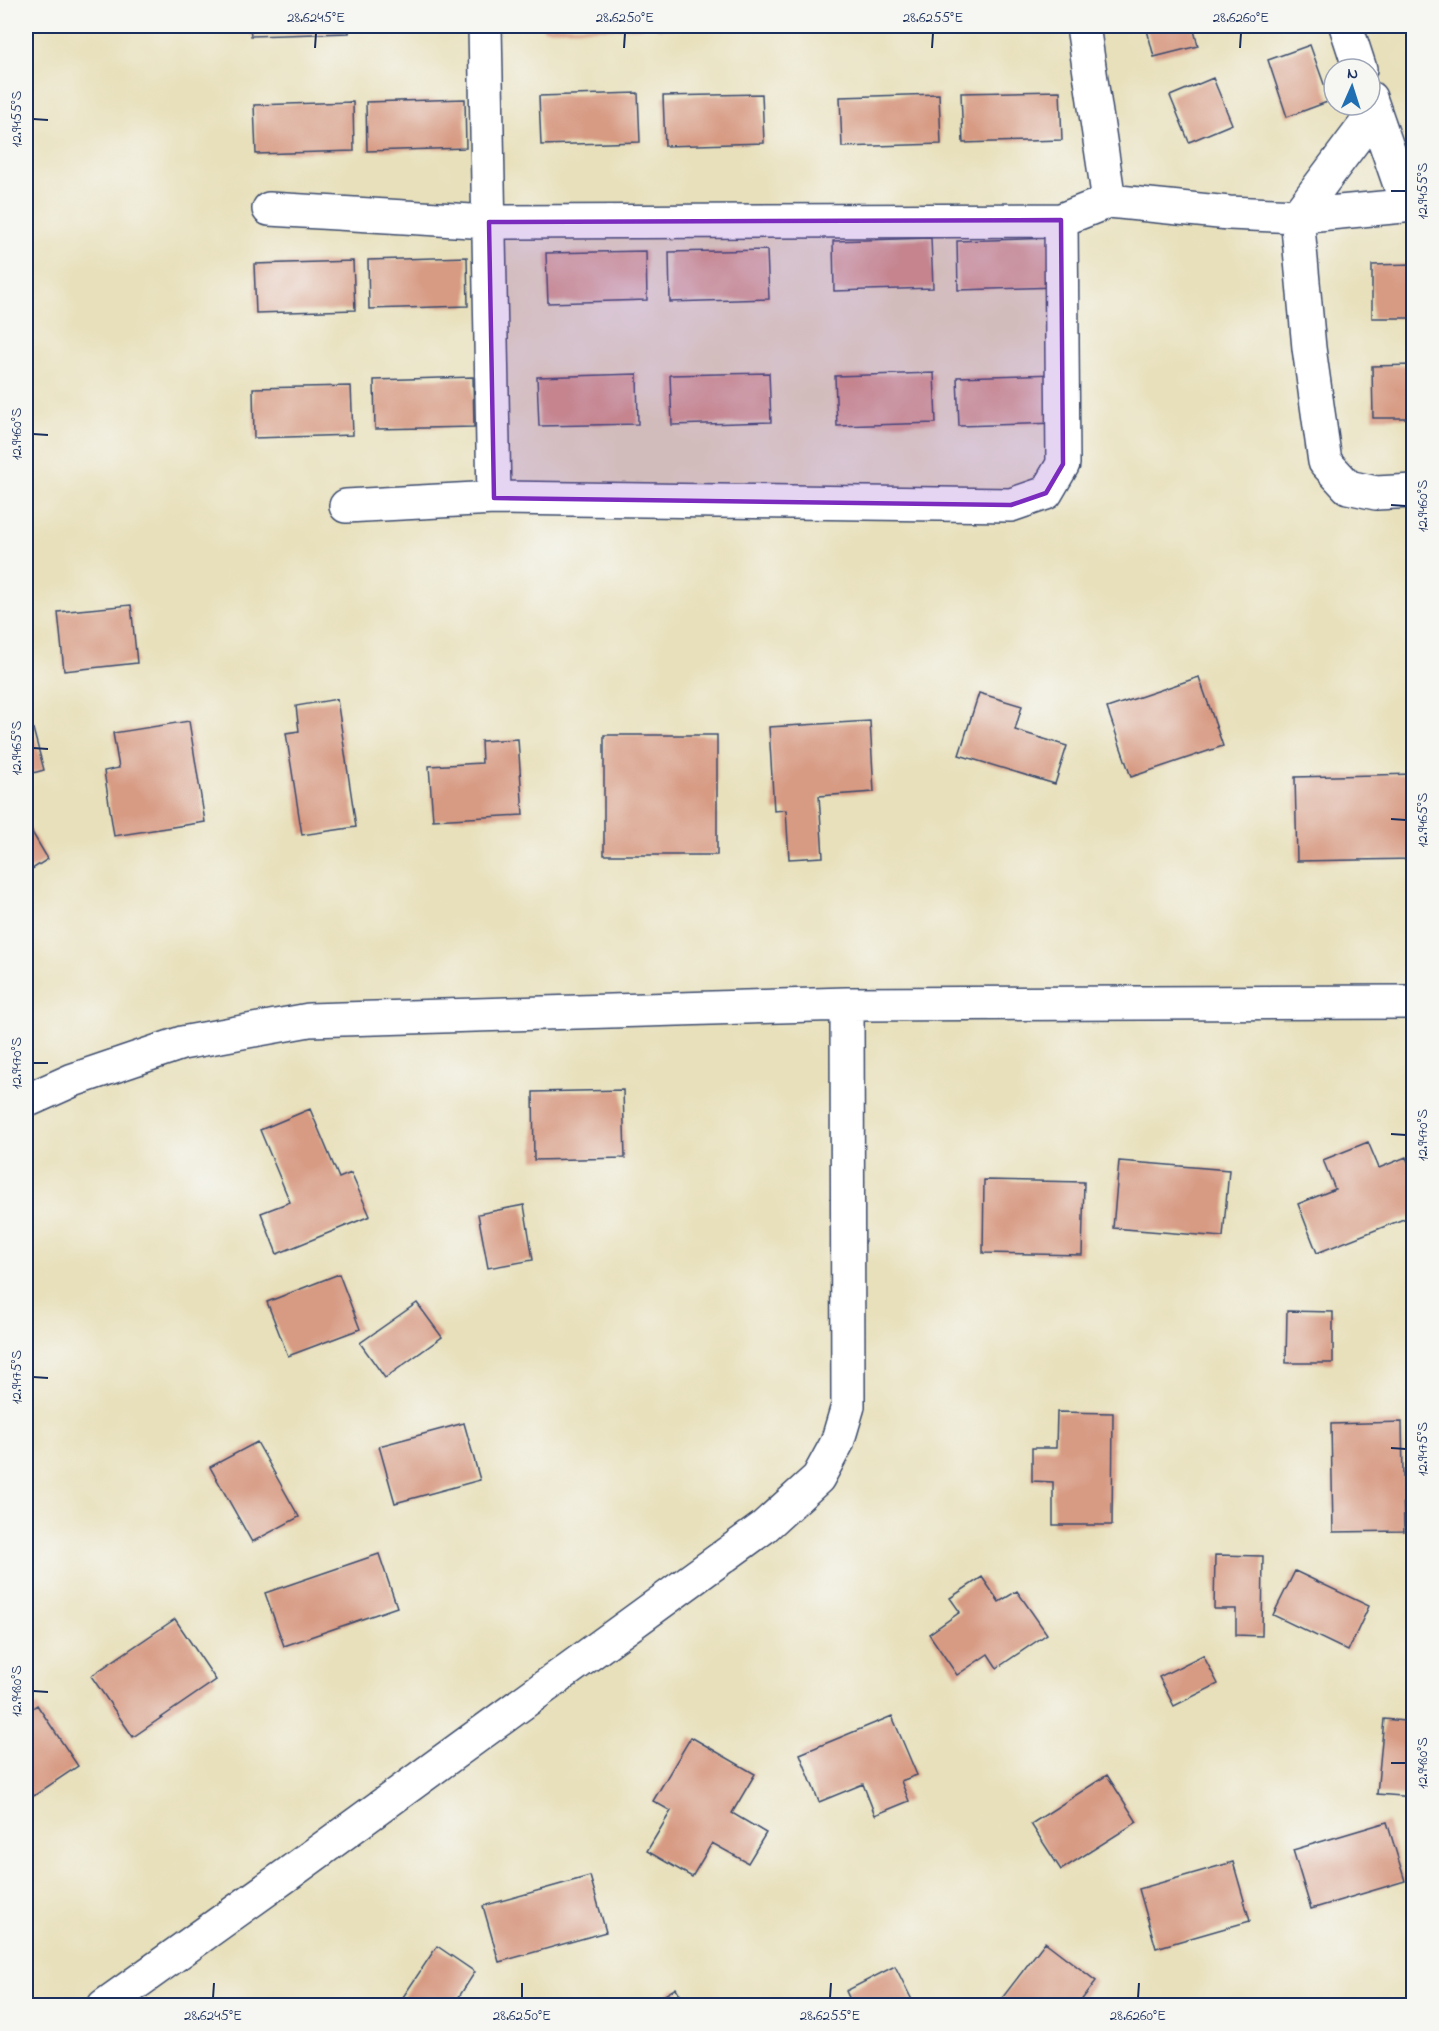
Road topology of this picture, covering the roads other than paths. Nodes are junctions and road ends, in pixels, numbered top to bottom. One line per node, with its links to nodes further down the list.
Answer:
1 (485, 26): 12 (street)
2 (1083, 26): 7 (street)
3 (1346, 26): 4 (street)
4 (1356, 57)
5 (1364, 117): 10 (street)
6 (1377, 117): 8 (street)
7 (1108, 201): 10 (street); 11 (street)
8 (1410, 205): 10 (street)
9 (269, 209): 12 (street)
10 (1297, 216): 13 (street)
11 (1061, 220): 12 (street); 14 (street)
12 (489, 222): 14 (street)
13 (1413, 491)
14 (494, 498): 15 (street)
15 (346, 506)
16 (1413, 1002): 17 (street)
17 (848, 1004): 18 (street); 19 (street)
18 (26, 1101)
19 (104, 2006)

